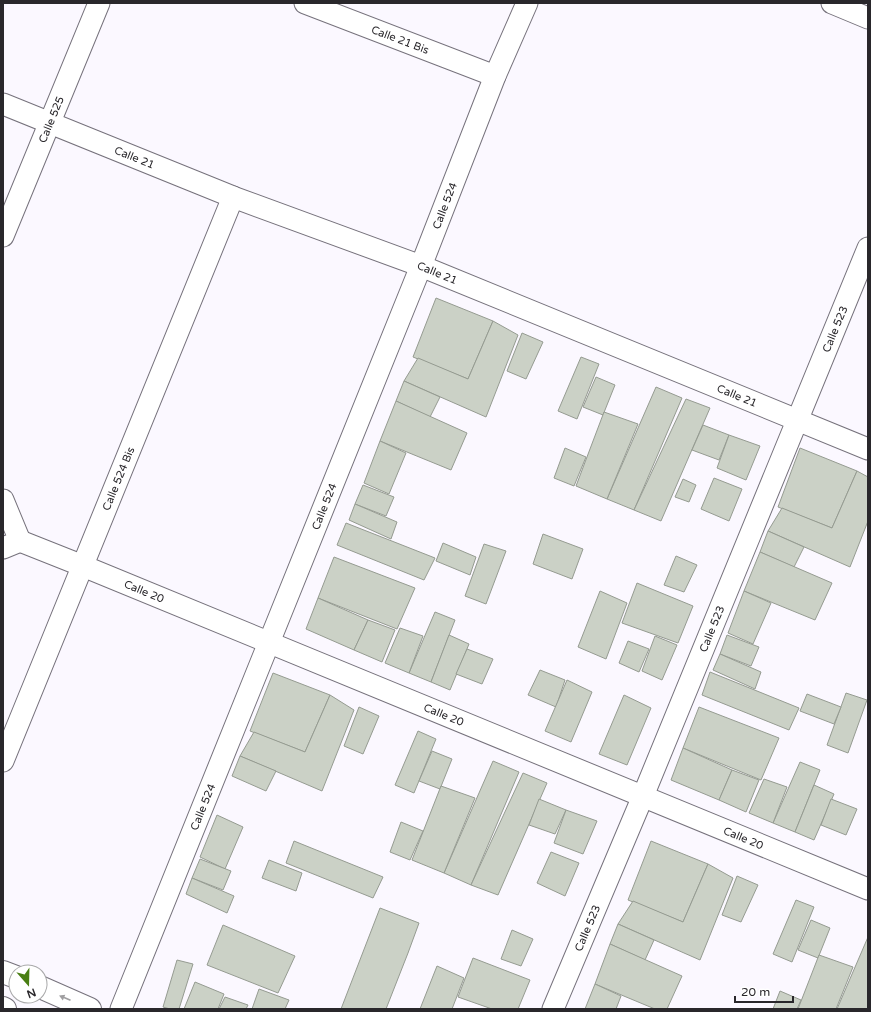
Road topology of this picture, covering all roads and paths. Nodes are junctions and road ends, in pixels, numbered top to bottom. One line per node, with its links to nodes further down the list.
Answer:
1 (99, 3): 8 (street, Calle 525)
2 (306, 3): 6 (street, Calle 21 Bis)
3 (527, 3): 6 (street, Calle 524)
4 (832, 3): 5 (street)
5 (868, 18)
6 (495, 76): 12 (street, Calle 524)
7 (3, 104): 8 (street, Calle 21)
8 (49, 123): 9 (street, Calle 21); 10 (street, Calle 525)
9 (233, 197): 12 (street, Calle 21); 17 (street, Calle 524 Bis)
10 (3, 236)
11 (868, 248): 13 (street, Calle 523)
12 (421, 266): 13 (street, Calle 21); 18 (street, Calle 524)
13 (798, 420): 14 (street, Calle 21); 20 (street, Calle 523)
14 (868, 449)
15 (3, 500): 16 (street)
16 (11, 545): 17 (street, Calle 20)
17 (83, 566): 18 (street, Calle 20); 19 (street, Calle 524 Bis)
18 (269, 643): 20 (street, Calle 20); 24 (street, Calle 524)
19 (3, 761)
20 (643, 796): 21 (street, Calle 20); 25 (street, Calle 523)
21 (868, 889)
22 (48, 991): 23 (main road, one-way to 22)
23 (90, 1009)
24 (121, 1009)
25 (553, 1009)

